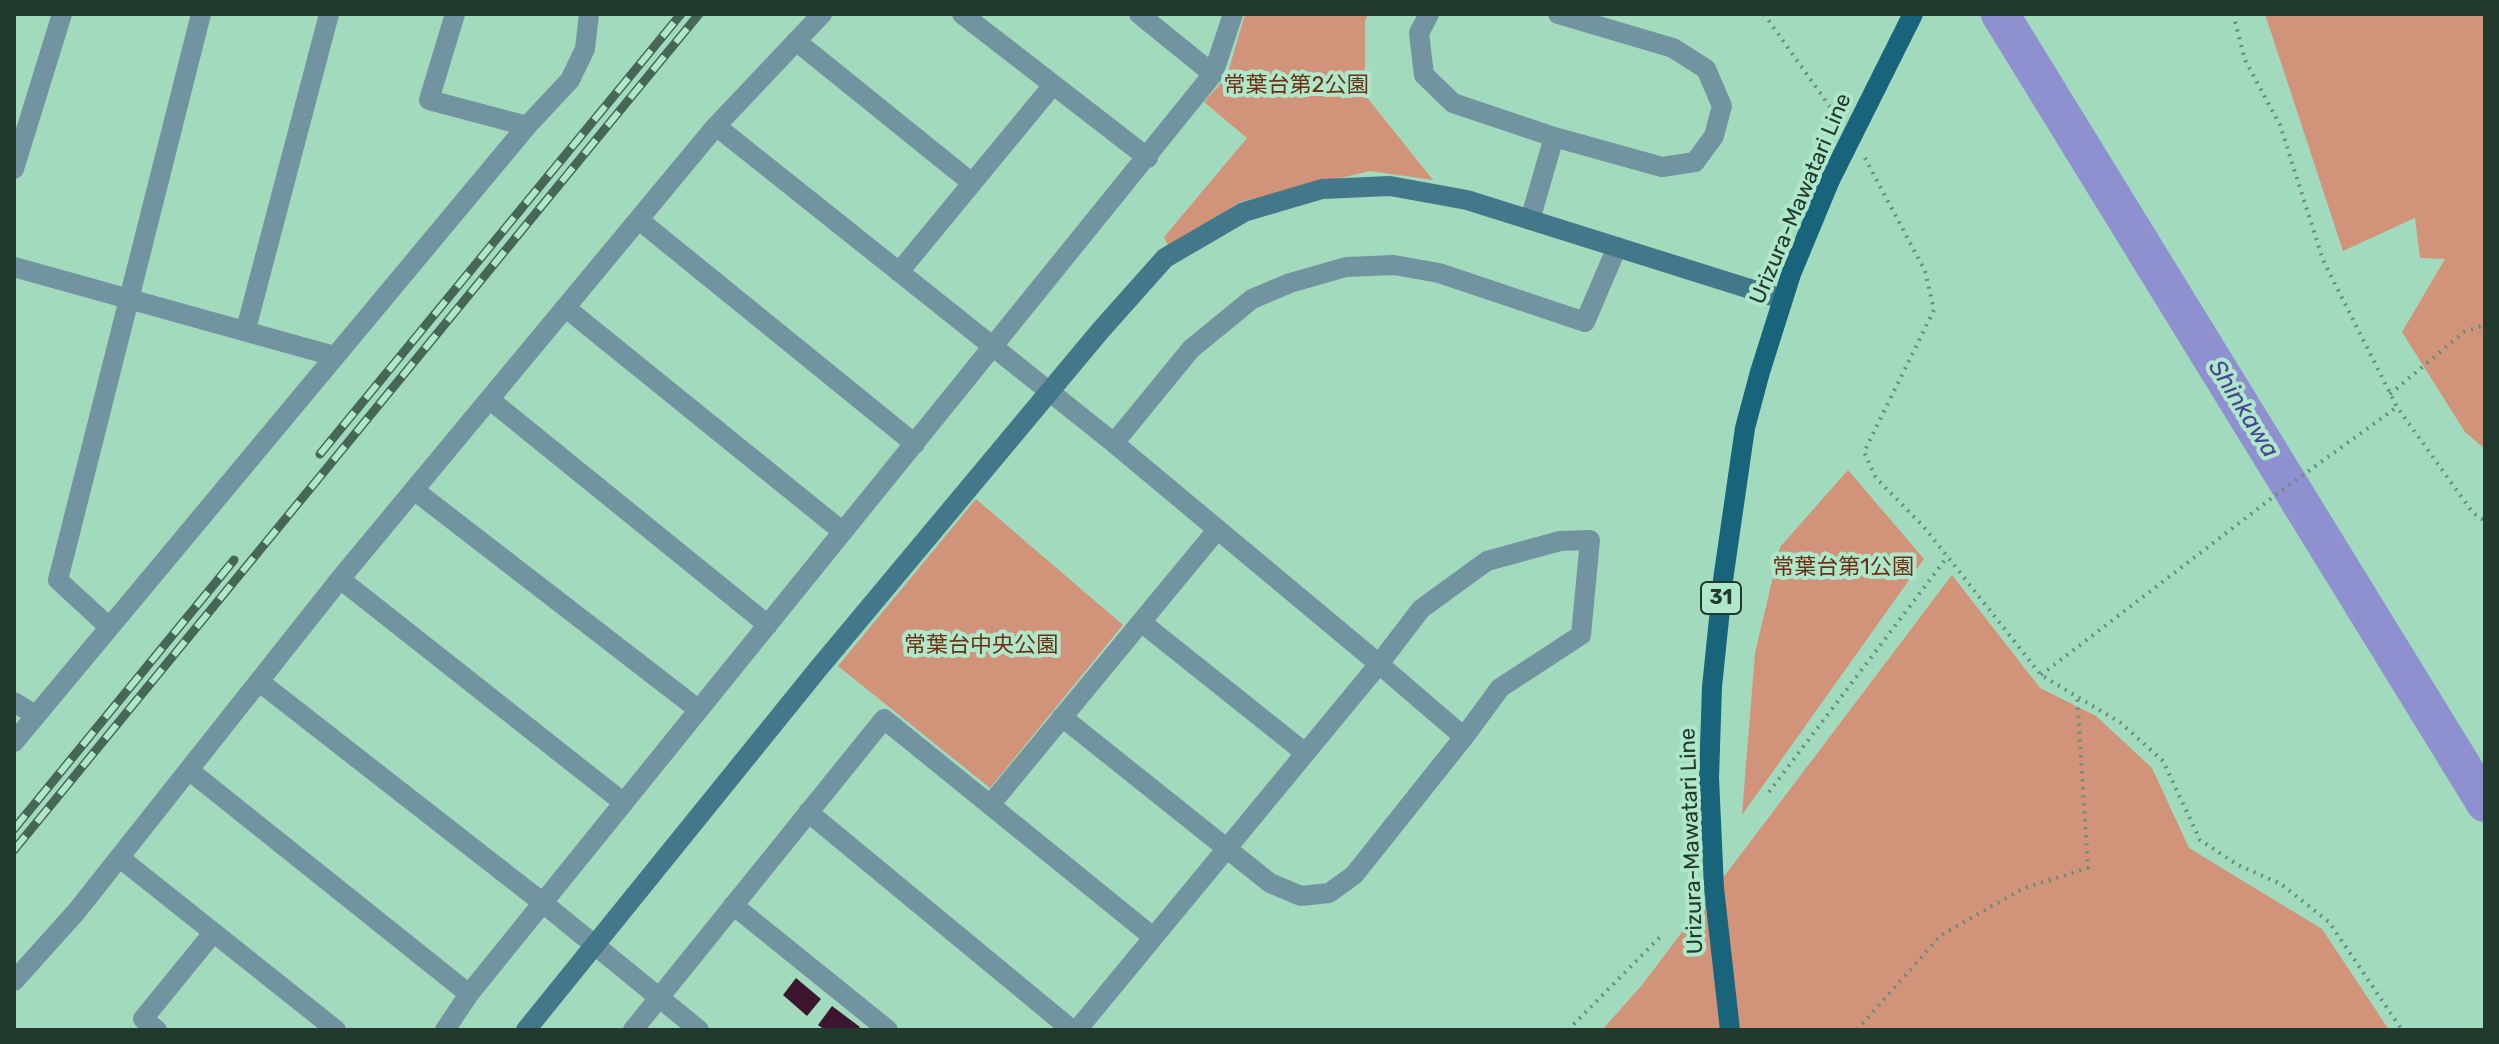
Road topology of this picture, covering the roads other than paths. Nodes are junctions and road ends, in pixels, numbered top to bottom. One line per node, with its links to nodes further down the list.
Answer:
1 (62, 14): 20 (street)
2 (201, 14): 28 (street)
3 (329, 14): 30 (street)
4 (455, 14): 16 (street)
5 (589, 14): 16 (street)
6 (822, 14): 13 (street)
7 (962, 14): 15 (street)
8 (1139, 14): 14 (street)
9 (1233, 14): 14 (street)
10 (1429, 14): 18 (street)
11 (1558, 14): 18 (street)
12 (1913, 14): 27 (main road, Urizura-Mawatari Line / 31, bridge)
13 (796, 41): 17 (street); 21 (street)
14 (1213, 74): 19 (street)
15 (1053, 85): 19 (street); 21 (street)
16 (527, 126): 32 (street)
17 (716, 126): 22 (street); 26 (street)
18 (1554, 137): 23 (street)
19 (1148, 158): 31 (street)
20 (14, 169)
21 (972, 183): 26 (street)
22 (639, 220): 29 (street); 36 (street)
23 (1530, 220): 24 (street); 33 (street)
24 (1617, 247): 27 (street); 35 (street)
25 (14, 267): 28 (street)
26 (899, 272): 31 (street)
27 (1782, 299): 75 (main road, Urizura-Mawatari Line / 31)
28 (126, 301): 30 (street); 43 (street)
29 (566, 308): 34 (street); 39 (street)
30 (246, 329): 32 (street)
31 (994, 346): 33 (street); 36 (street)
32 (334, 356): 43 (street)
33 (1050, 392): 35 (street); 63 (street)
34 (489, 399): 37 (street); 42 (street)
35 (1114, 443): 38 (street)
36 (915, 444): 39 (street)
37 (414, 490): 40 (street); 47 (street)
38 (1217, 530): 41 (street); 44 (street)
39 (843, 532): 42 (street)
40 (340, 579): 45 (street); 54 (street)
41 (1141, 622): 49 (street); 52 (street)
42 (768, 625): 47 (street)
43 (109, 627): 48 (street)
44 (1379, 664): 50 (street); 50 (street); 52 (street)
45 (261, 683): 53 (street); 59 (street)
46 (14, 702): 48 (street)
47 (699, 710): 54 (street)
48 (35, 715): 51 (street)
49 (1062, 717): 55 (street); 57 (street)
50 (1464, 737): 57 (street)
51 (14, 742)
52 (1304, 752): 57 (street)
53 (190, 771): 58 (street); 65 (street)
54 (624, 803): 59 (street)
55 (990, 805): 56 (street); 62 (street)
56 (808, 812): 60 (street); 74 (street)
57 (1227, 847): 62 (street)
58 (120, 858): 61 (street); 64 (street)
59 (543, 903): 63 (street); 65 (street)
60 (733, 905): 66 (street); 73 (street)
61 (213, 933): 67 (street); 68 (street)
62 (1153, 937): 74 (street)
63 (595, 945): 66 (street); 70 (street)
64 (14, 981)
65 (469, 994): 69 (street)
66 (658, 998): 71 (street); 72 (street)
67 (157, 1030)
68 (336, 1030)
69 (445, 1030)
70 (526, 1030)
71 (633, 1030)
72 (699, 1030)
73 (888, 1030)
74 (1075, 1030)
75 (1730, 1030)

